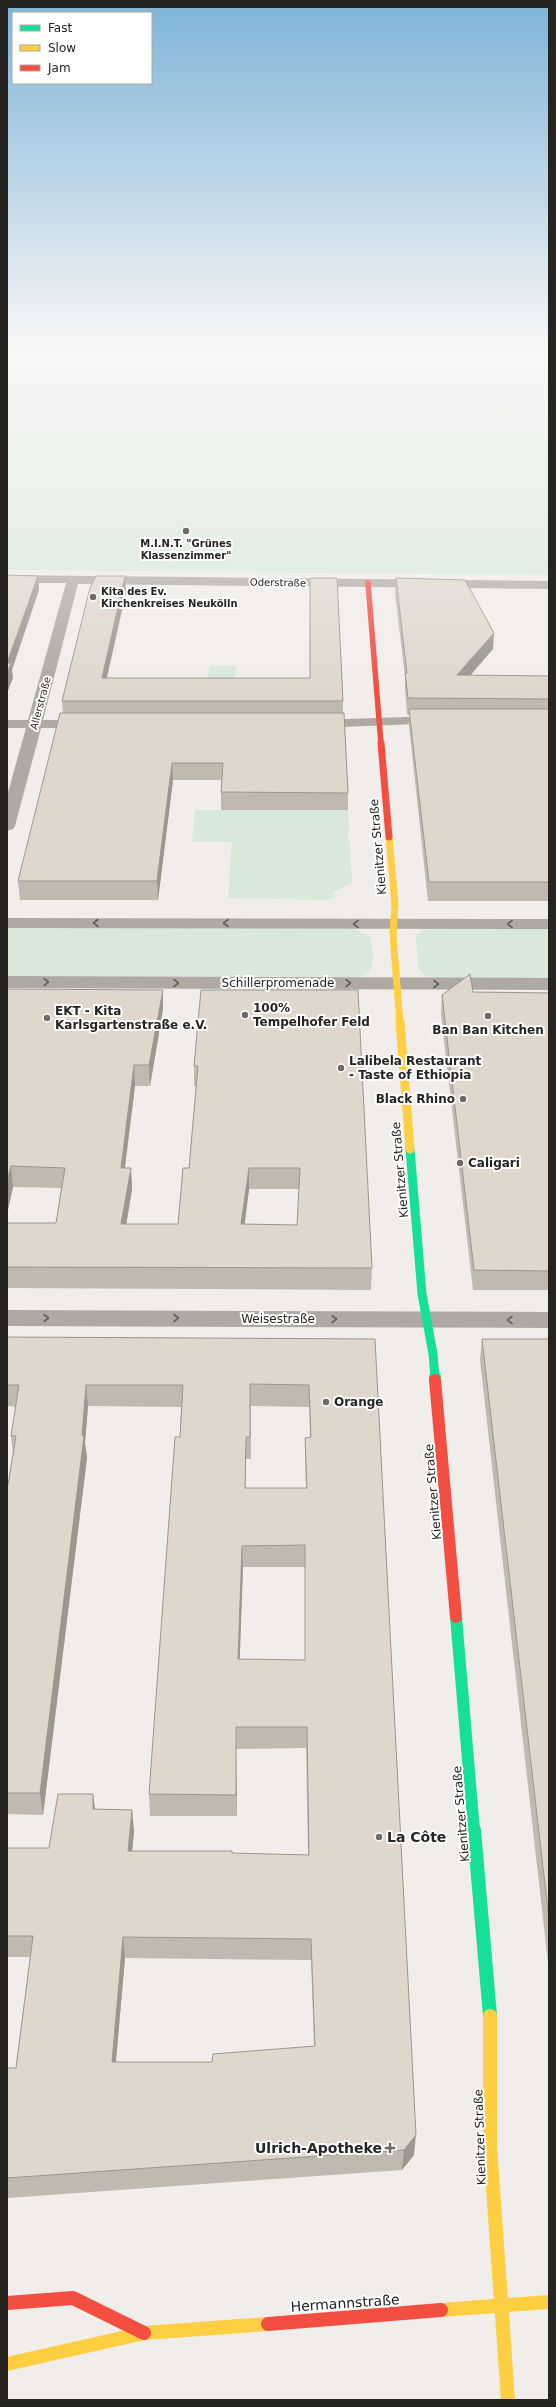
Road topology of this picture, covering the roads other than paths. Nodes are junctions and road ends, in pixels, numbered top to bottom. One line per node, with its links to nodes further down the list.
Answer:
1 (7, 579): 2 (street, Oderstraße)
2 (73, 580): 3 (street, Oderstraße); 8 (street, Allerstraße)
3 (368, 583): 4 (street, Oderstraße); 6 (street, Kienitzer Straße)
4 (549, 585)
5 (449, 720): 6 (street)
6 (380, 722): 10 (street); 13 (street, Kienitzer Straße)
7 (7, 724): 8 (street)
8 (34, 724): 9 (street); 11 (street, Allerstraße)
9 (97, 724)
10 (301, 724)
11 (7, 826)
12 (7, 923): 13 (street, one-way to 12)
13 (394, 924): 14 (street, one-way to 13); 16 (street, Kienitzer Straße)
14 (549, 924)
15 (7, 982): 16 (street, Schillerpromenade, one-way to 16)
16 (397, 983): 17 (street, Schillerpromenade, one-way to 17); 19 (street, Kienitzer Straße)
17 (549, 984)
18 (7, 1318): 19 (street, Weisestraße, one-way to 19)
19 (427, 1319): 20 (street, Weisestraße, one-way to 19); 23 (street, Kienitzer Straße)
20 (549, 1320)
21 (549, 2302): 23 (street, Hermannstraße)
22 (7, 2303): 24 (street)
23 (501, 2305): 24 (street, Hermannstraße); 26 (street, Kienitzer Straße)
24 (144, 2333): 25 (street, Hermannstraße)
25 (7, 2364)
26 (508, 2400)

